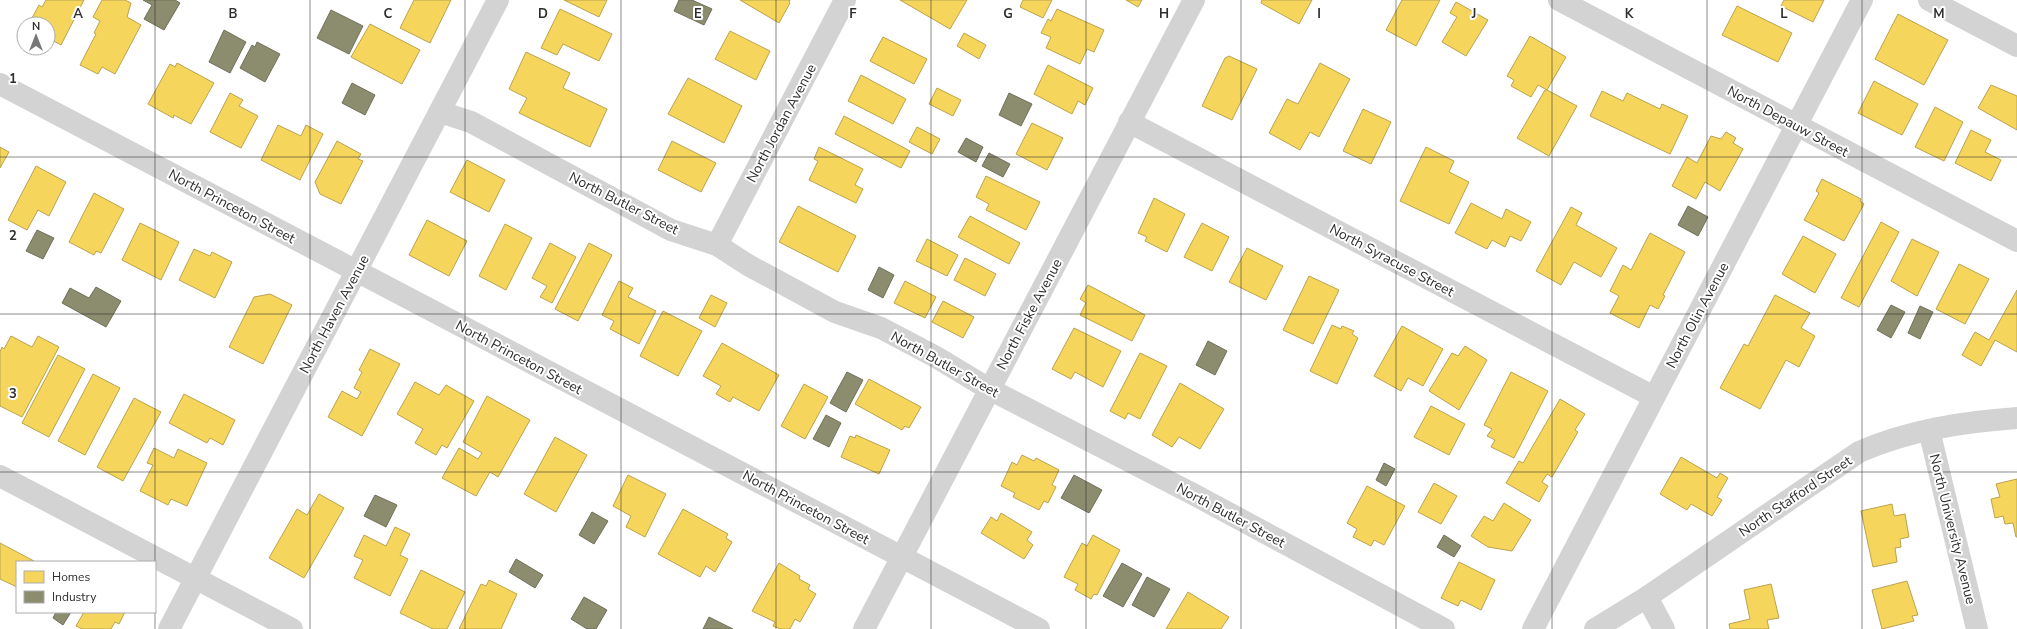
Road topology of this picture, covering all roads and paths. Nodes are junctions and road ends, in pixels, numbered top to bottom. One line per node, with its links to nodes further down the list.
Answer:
1 (498, 0): 9 (street, North Haven Avenue)
2 (845, 0): 13 (street, North Jordan Avenue)
3 (1194, 0): 10 (street, North Fiske Avenue)
4 (1559, 0): 11 (street, North Depauw Street)
5 (1862, 0): 11 (street, North Olin Avenue)
6 (1929, 0): 7 (street)
7 (2017, 46)
8 (0, 84): 14 (street, North Princeton Street)
9 (440, 112): 13 (street, North Butler Street); 14 (street, North Haven Avenue)
10 (1129, 122): 15 (street, North Fiske Avenue); 16 (street, North Syracuse Street)
11 (1796, 126): 12 (street, North Depauw Street); 16 (street, North Olin Avenue)
12 (2017, 241)
13 (717, 245): 15 (street, North Butler Street)
14 (356, 271): 20 (street, North Princeton Street); 21 (street, North Haven Avenue)
15 (989, 389): 20 (street, North Fiske Avenue); 27 (street, North Butler Street)
16 (1654, 397): 28 (street, North Olin Avenue)
17 (2017, 418): 18 (street, North Stafford Street)
18 (1929, 430): 22 (street, North Stafford Street); 31 (street, North University Avenue)
19 (0, 476): 21 (street)
20 (902, 557): 25 (street, North Fiske Avenue); 26 (street, North Princeton Street)
21 (196, 578): 23 (street, North Haven Avenue); 24 (street)
22 (1647, 597): 29 (street, North Stafford Street); 30 (street)
23 (169, 629)
24 (292, 629)
25 (864, 629)
26 (1039, 629)
27 (1444, 629)
28 (1533, 629)
29 (1595, 629)
30 (1664, 629)
31 (1977, 629)

